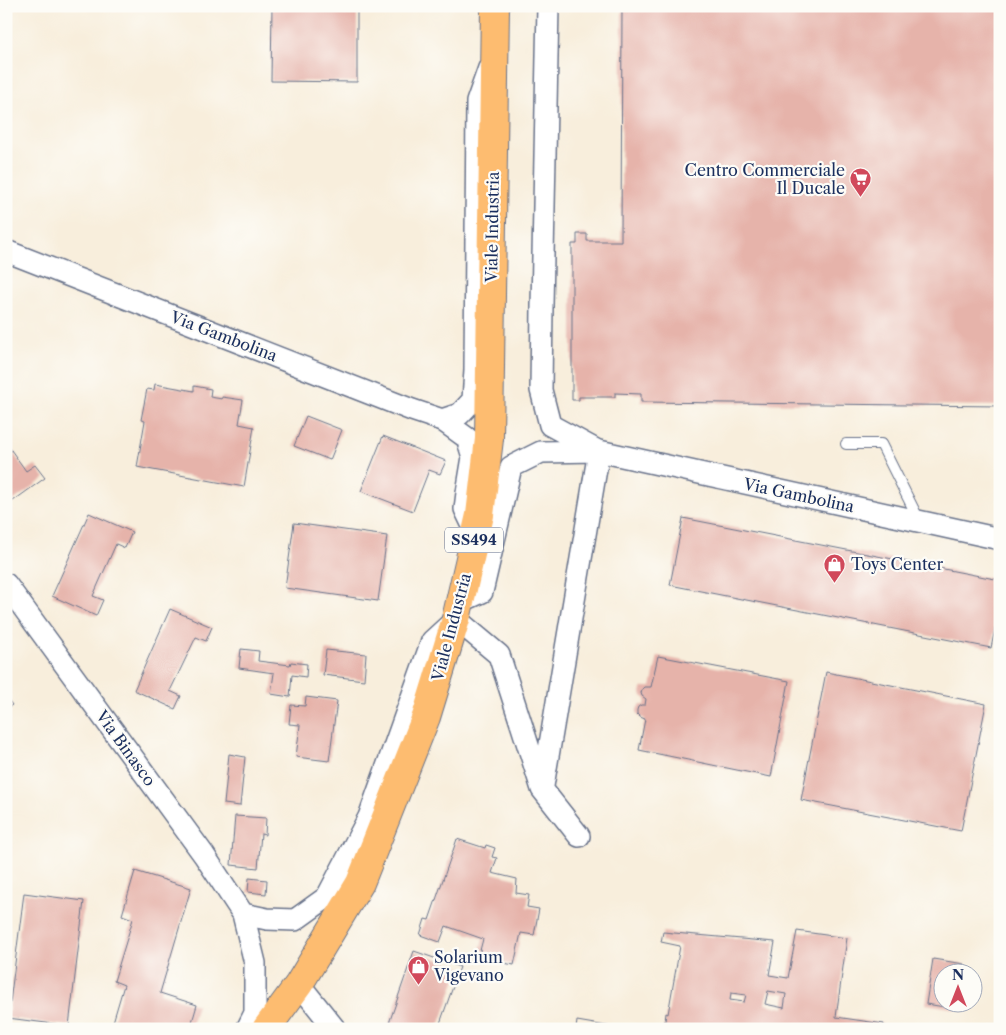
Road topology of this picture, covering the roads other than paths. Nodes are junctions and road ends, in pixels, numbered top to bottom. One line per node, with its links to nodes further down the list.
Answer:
1 (495, 6): 3 (main road, Viale Industria / SS494)
2 (548, 6): 7 (street)
3 (494, 54): 5 (street); 9 (main road, Viale Industria / SS494)
4 (6, 251): 5 (street, Via Gambolina)
5 (442, 420): 9 (street, Via Gambolina)
6 (846, 444): 8 (lane)
7 (599, 451): 8 (street, Via Gambolina); 12 (street); 13 (street)
8 (920, 521): 10 (street, Via Gambolina)
9 (476, 532): 12 (main road, Viale Industria / SS494)
10 (1000, 539)
11 (6, 584): 15 (street, Via Binasco)
12 (458, 611): 13 (street); 15 (street); 16 (main road, Viale Industria / SS494)
13 (542, 789): 14 (street)
14 (579, 836)
15 (243, 914): 17 (street, Via Binasco)
16 (299, 984): 18 (main road, Viale Industria / SS494); 19 (street)
17 (247, 1029)
18 (266, 1029)
19 (335, 1029)

